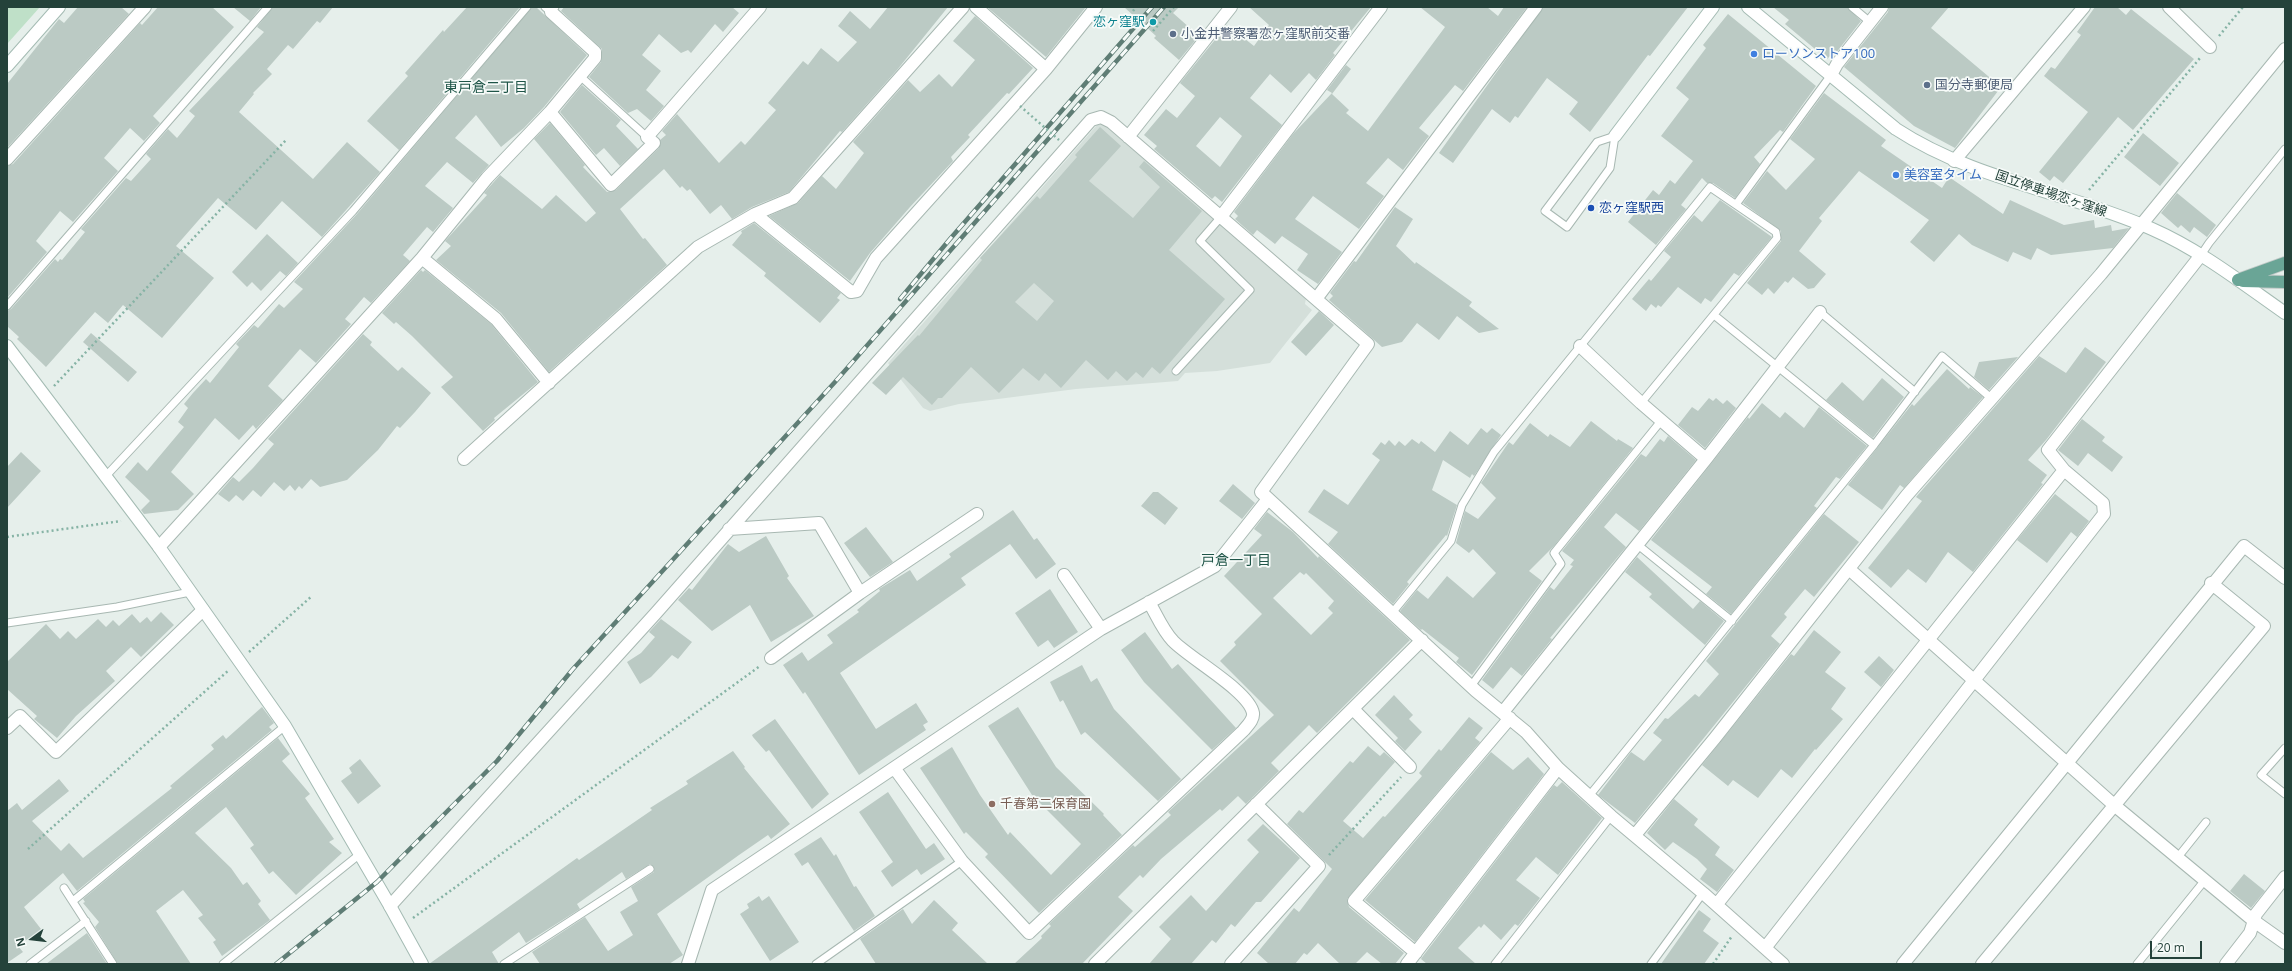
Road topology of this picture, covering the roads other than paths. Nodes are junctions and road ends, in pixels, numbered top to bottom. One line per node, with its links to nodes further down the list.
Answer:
1 (59, 7): 22 (street)
2 (146, 7): 31 (street)
3 (268, 7): 43 (lane)
4 (527, 7): 60 (lane)
5 (963, 7): 34 (street)
6 (976, 7): 23 (street)
7 (1096, 7): 23 (street)
8 (1231, 7): 29 (street)
9 (1381, 7): 35 (street)
10 (1536, 7): 42 (street)
11 (1712, 7): 27 (street)
12 (1748, 7): 25 (street, 国立停車場恋ヶ窪線)
13 (1852, 7): 19 (lane)
14 (1882, 7): 19 (street)
15 (2084, 7): 32 (street)
16 (2168, 7): 20 (street)
17 (758, 8): 28 (street)
18 (550, 9): 24 (street)
19 (1870, 22): 25 (street)
20 (2210, 47)
21 (2285, 49): 36 (street)
22 (7, 66)
23 (1046, 69): 34 (street)
24 (580, 76): 26 (street); 28 (lane)
25 (1831, 76): 32 (street, 国立停車場恋ヶ窪線); 33 (lane)
26 (550, 112): 28 (street); 38 (street)
27 (1615, 136): 27 (lane)
28 (647, 137)
29 (1128, 137): 35 (street); 63 (street)
30 (2285, 149): 37 (lane)
31 (7, 159)
32 (1954, 161): 36 (street, 国立停車場恋ヶ窪線)
33 (1736, 203): 46 (lane); 48 (lane)
34 (755, 214): 51 (street)
35 (1220, 218): 42 (street); 50 (lane)
36 (2140, 225): 37 (street, 国立停車場恋ヶ窪線); 53 (street)
37 (2201, 255): 40 (street, 国立停車場恋ヶ窪線); 59 (street)
38 (422, 258): 51 (street); 65 (street)
39 (2285, 262): 40 (main road)
40 (2238, 280): 41 (main road); 45 (street, 国立停車場恋ヶ窪線)
41 (2285, 282)
42 (1316, 299): 61 (street)
43 (7, 306)
44 (1820, 312): 49 (street); 52 (lane)
45 (2285, 313)
46 (1714, 315): 49 (lane); 54 (lane)
47 (7, 346): 60 (street)
48 (1580, 346): 54 (street); 74 (lane)
49 (1776, 368): 56 (lane); 58 (street)
50 (1176, 371)
51 (549, 383): 57 (street)
52 (1915, 392): 53 (lane); 56 (lane)
53 (1991, 398): 66 (street)
54 (1641, 403): 55 (street)
55 (1661, 421): 58 (street); 82 (lane)
56 (1874, 445): 75 (lane)
57 (464, 459)
58 (1706, 459): 64 (street)
59 (2064, 470): 78 (street); 81 (street)
60 (105, 477): 65 (street)
61 (1268, 500): 72 (street); 74 (street)
62 (977, 514): 71 (street)
63 (729, 529): 71 (street); 109 (street)
64 (1638, 545): 75 (lane); 84 (street)
65 (159, 547): 70 (street)
66 (1849, 569): 78 (street); 98 (street)
67 (1064, 575): 77 (street)
68 (2285, 578): 69 (street)
69 (2211, 583): 88 (street); 95 (street)
70 (190, 592): 73 (street); 76 (lane)
71 (860, 593): 80 (street)
72 (1149, 602): 77 (street); 101 (street)
73 (203, 610): 85 (street); 86 (street)
74 (1392, 613): 79 (street)
75 (1732, 621): 93 (lane)
76 (7, 623)
77 (1101, 629): 91 (street)
78 (1929, 638): 81 (street); 108 (street)
79 (1422, 640): 82 (street); 83 (street)
80 (770, 658)
81 (1976, 680): 88 (street); 113 (street)
82 (1470, 686): 84 (street)
83 (1353, 709): 89 (street); 94 (street)
84 (1506, 715): 90 (street); 114 (street)
85 (285, 726): 99 (street); 107 (lane)
86 (7, 728)
87 (2285, 748): 92 (lane)
88 (2066, 761): 95 (street); 128 (street)
89 (1410, 767)
90 (1558, 768): 93 (street); 114 (street)
91 (895, 769): 101 (street); 120 (street)
92 (2285, 794)
93 (1589, 796): 96 (street)
94 (1256, 804): 122 (street); 123 (street)
95 (2114, 805): 100 (street); 129 (street)
96 (1611, 816): 98 (street); 125 (lane)
97 (2206, 822): 100 (lane)
98 (1635, 835): 106 (street)
99 (360, 854): 109 (street); 117 (lane)
100 (2178, 857): 104 (street)
101 (962, 862): 121 (lane)
102 (650, 869): 119 (lane)
103 (2285, 877): 111 (street)
104 (2206, 880): 111 (street); 130 (lane)
105 (64, 888): 107 (lane)
106 (1703, 892): 108 (street); 126 (lane)
107 (73, 901): 110 (lane)
108 (1717, 904): 113 (street)
109 (390, 906): 118 (street)
110 (86, 921): 115 (lane); 116 (lane)
111 (2254, 921): 112 (street); 131 (street)
112 (2285, 943)
113 (1765, 948): 127 (street)
114 (1416, 954): 124 (street)
115 (30, 964)
116 (113, 964)
117 (223, 964)
118 (422, 964)
119 (504, 964)
120 (688, 964)
121 (816, 964)
122 (1095, 964)
123 (1231, 964)
124 (1407, 964)
125 (1495, 964)
126 (1651, 964)
127 (1783, 964)
128 (1903, 964)
129 (1982, 964)
130 (2137, 964)
131 (2226, 964)

